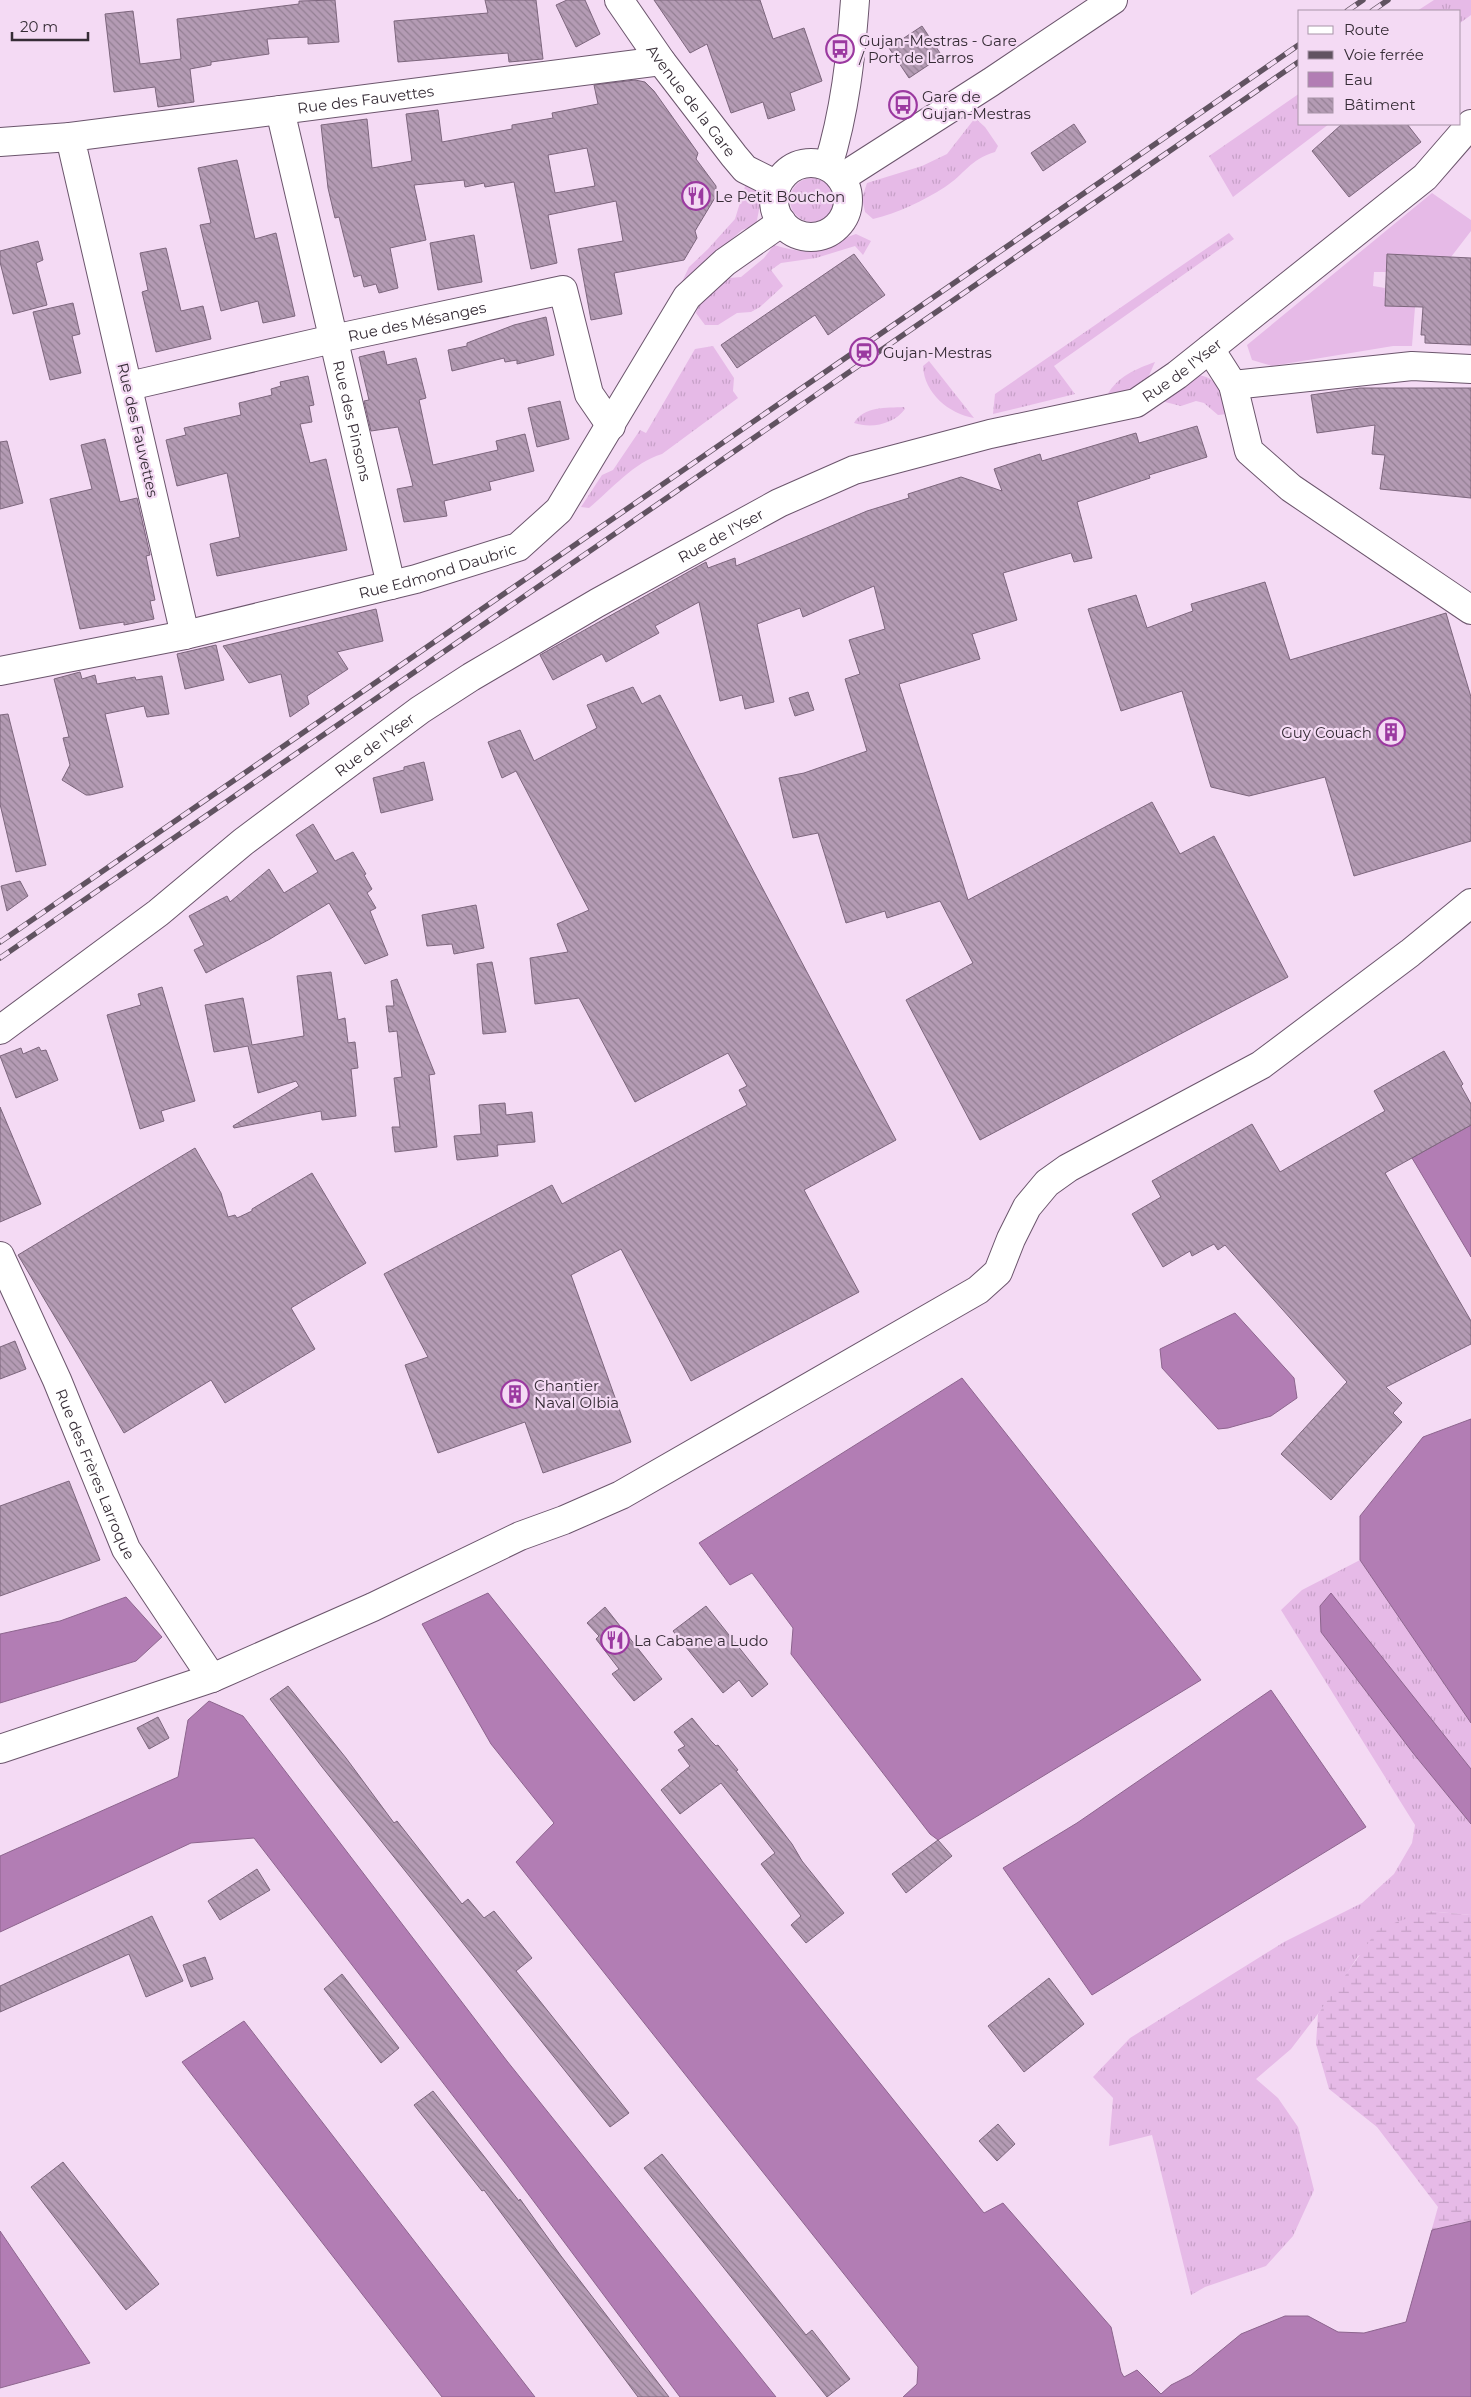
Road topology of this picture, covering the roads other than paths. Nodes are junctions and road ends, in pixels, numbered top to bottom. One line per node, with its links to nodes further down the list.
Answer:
1 (618, 0): 4 (street, Avenue de la Gare)
2 (855, 0): 9 (street)
3 (1113, 0): 9 (street)
4 (661, 61): 5 (street, Rue des Fauvettes); 10 (street, Avenue de la Gare)
5 (280, 110): 7 (street, Rue des Fauvettes); 12 (street, Rue des Pinsons)
6 (1471, 124): 13 (street, Rue de l'Yser)
7 (70, 137): 8 (street, Rue des Fauvettes); 16 (street, Rue des Fauvettes)
8 (0, 142)
9 (834, 172): 10 (street); 11 (street)
10 (777, 185): 11 (street)
11 (782, 222): 17 (street, Rue Edmond Daubric)
12 (333, 339): 16 (street, Rue des Mésanges); 17 (street, Rue des Mésanges); 18 (street, Rue des Pinsons)
13 (1210, 349): 15 (street); 23 (street, Rue de l'Yser)
14 (1471, 369): 15 (street)
15 (1233, 385): 19 (street)
16 (129, 386): 20 (street, Rue des Fauvettes)
17 (611, 426): 18 (street, Rue Edmond Daubric)
18 (391, 585): 20 (street, Rue Edmond Daubric)
19 (1471, 610)
20 (185, 635): 21 (street, Rue Edmond Daubric)
21 (0, 671)
22 (1471, 903): 25 (street)
23 (0, 1030)
24 (0, 1256): 25 (street, Rue des Frères Larroque)
25 (212, 1678): 26 (street)
26 (0, 1749)

